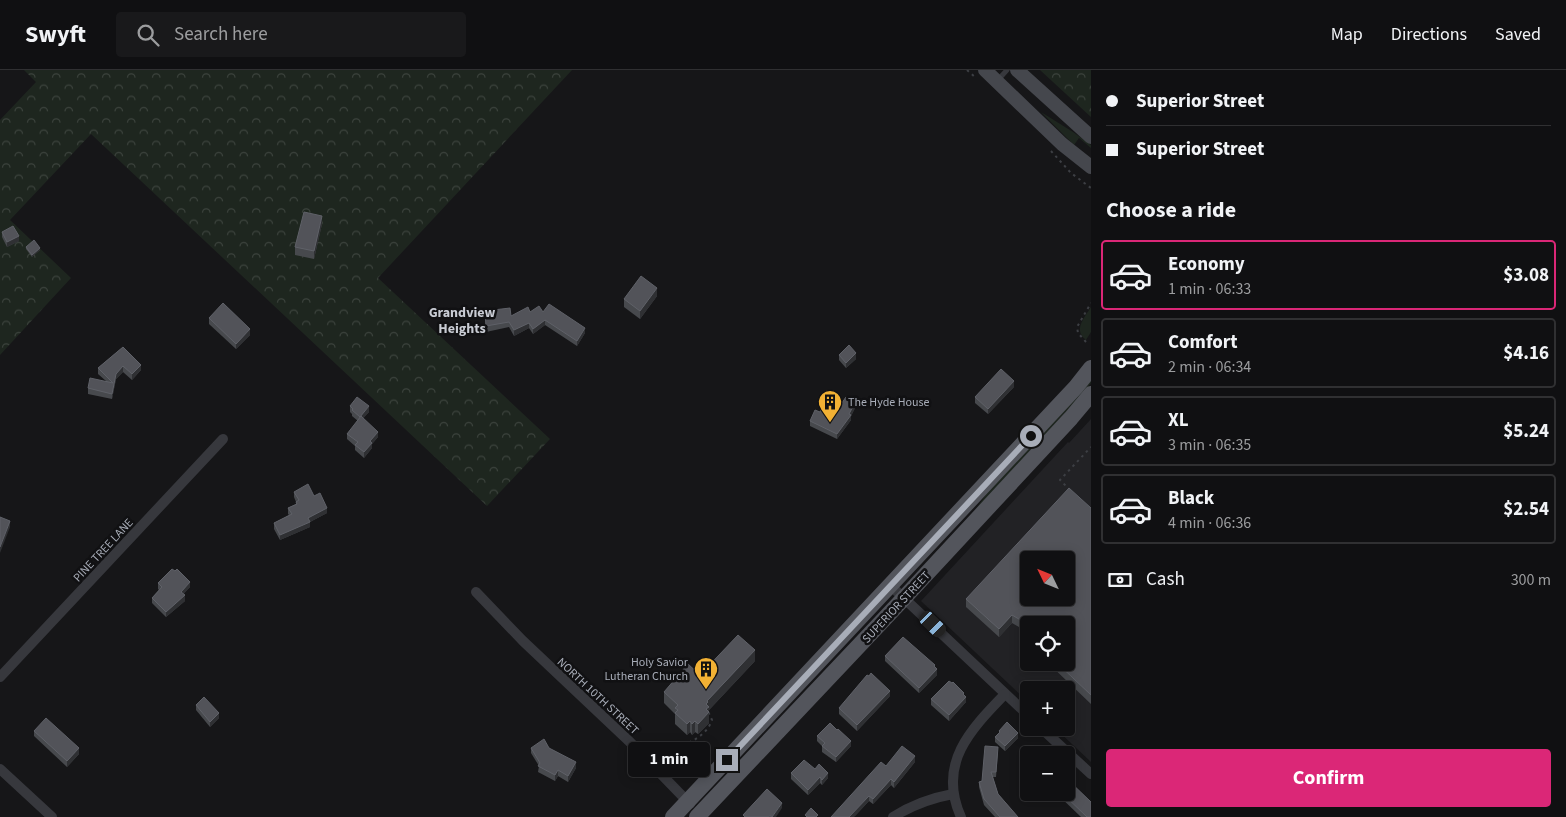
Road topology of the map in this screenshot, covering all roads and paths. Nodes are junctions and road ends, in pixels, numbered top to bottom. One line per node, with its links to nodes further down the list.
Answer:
1 (1007, 70): 3 (lane)
2 (1016, 70): 4 (main road)
3 (989, 73): 6 (main road)
4 (1089, 132)
5 (1061, 163): 7 (path)
6 (1091, 167)
7 (1091, 188)
8 (1091, 303): 9 (path)
9 (1086, 342)
10 (1091, 368): 15 (main road, SUPERIOR STREET)
11 (1091, 394): 17 (main road, SUPERIOR STREET)
12 (223, 439): 18 (street, PINE TREE LANE)
13 (1091, 447): 14 (path)
14 (1070, 490)
15 (891, 586): 17 (street); 27 (main road, SUPERIOR STREET)
16 (476, 592): 27 (street, NORTH 10TH STREET)
17 (904, 598): 19 (street); 28 (main road, SUPERIOR STREET)
18 (0, 677)
19 (1005, 694): 21 (street); 26 (street)
20 (706, 708): 23 (path)
21 (1020, 708)
22 (1050, 736): 25 (street)
23 (660, 755)
24 (0, 769): 29 (street)
25 (1091, 774)
26 (953, 794): 31 (street); 32 (street)
27 (687, 801): 28 (street, NORTH 10TH STREET); 30 (main road, SUPERIOR STREET)
28 (700, 816)
29 (52, 817)
30 (673, 817)
31 (893, 817)
32 (961, 817)

